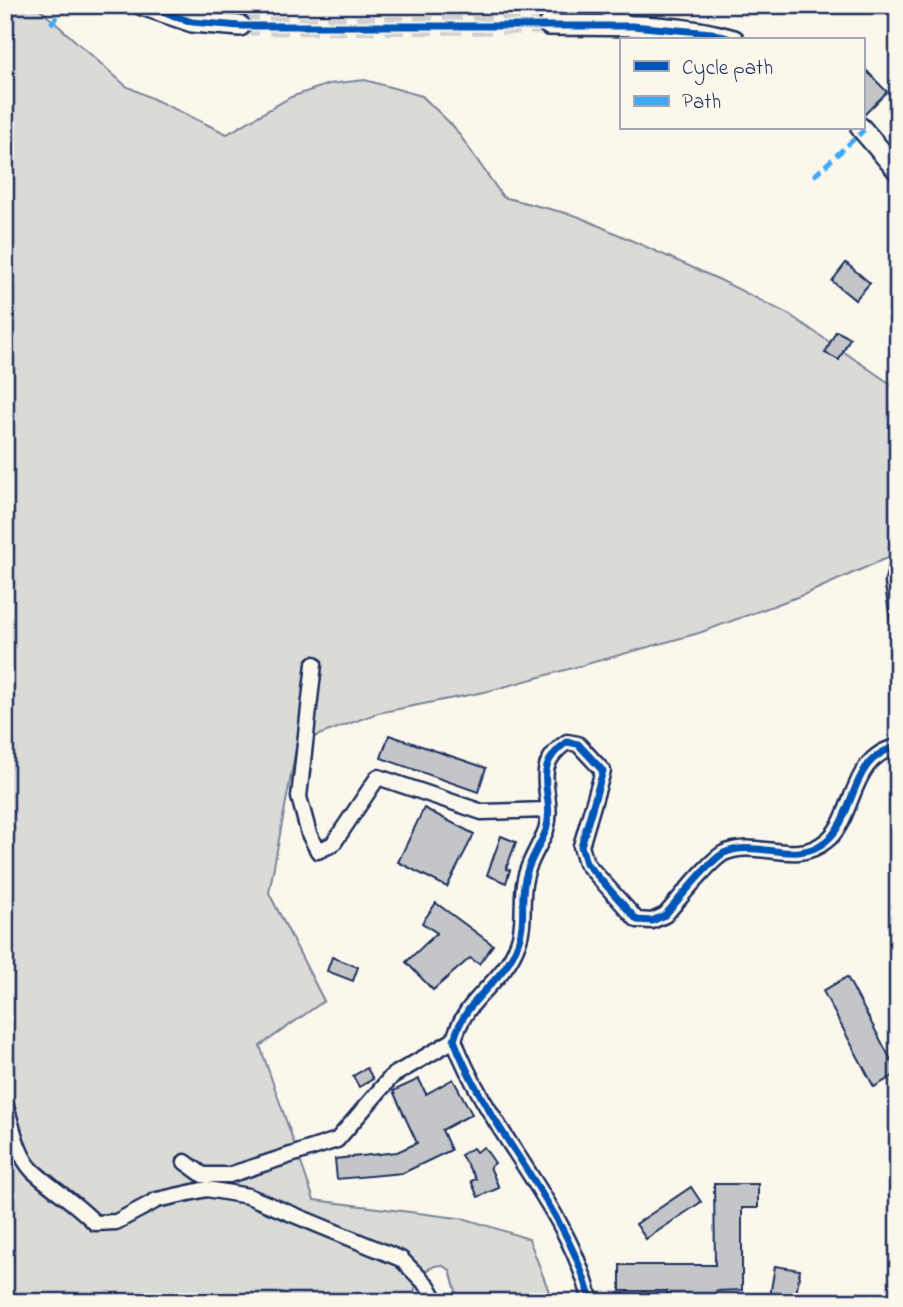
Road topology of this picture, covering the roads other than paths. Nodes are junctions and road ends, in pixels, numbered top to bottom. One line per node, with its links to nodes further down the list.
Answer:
1 (142, 5): 4 (street)
2 (214, 5): 4 (street)
3 (600, 5): 7 (street)
4 (192, 22): 6 (street)
5 (549, 25): 7 (street)
6 (240, 26)
7 (632, 26): 8 (street)
8 (728, 38)
9 (863, 130): 10 (street)
10 (898, 171)
11 (898, 563): 12 (street)
12 (898, 617)
13 (314, 664): 15 (street)
14 (898, 747): 15 (street)
15 (547, 810): 16 (street)
16 (454, 1040): 18 (street); 20 (street)
17 (5, 1104): 19 (street)
18 (185, 1162)
19 (437, 1302)
20 (591, 1302)

